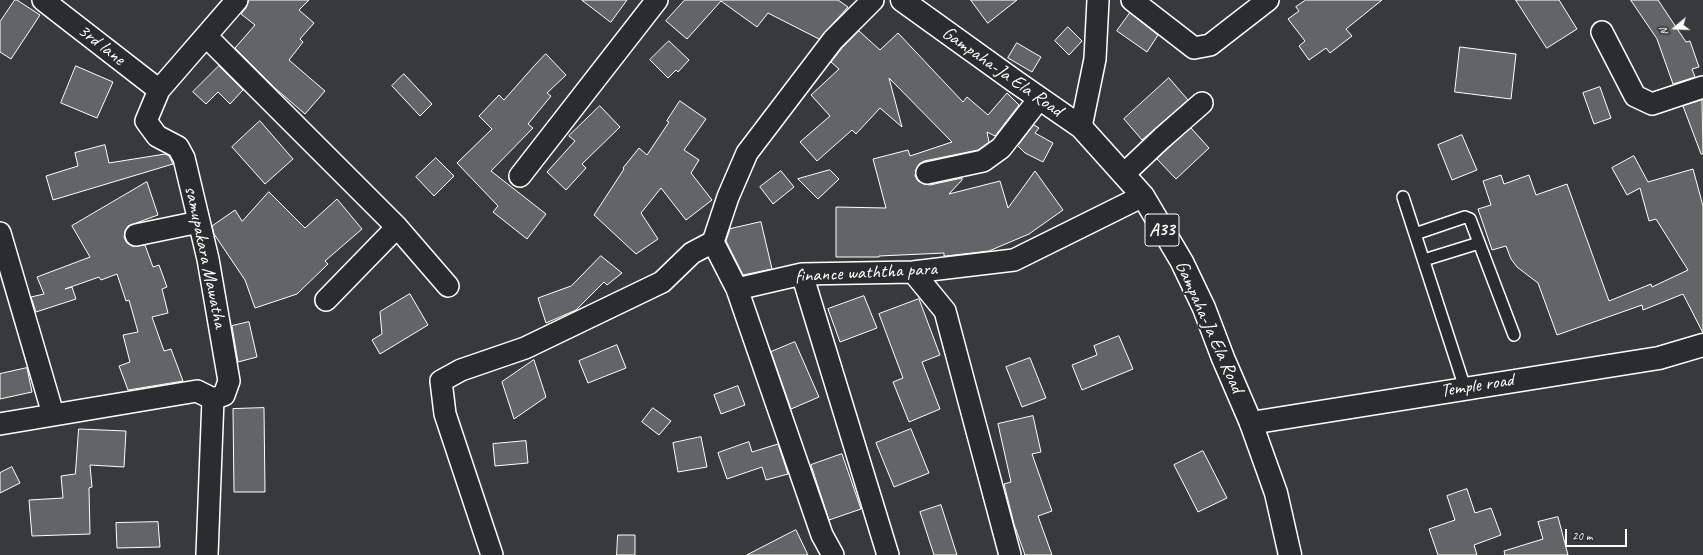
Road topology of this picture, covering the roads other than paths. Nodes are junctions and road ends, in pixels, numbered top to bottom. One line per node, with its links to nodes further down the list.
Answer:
1 (43, 0): 12 (street, 3rd lane)
2 (237, 0): 10 (street, samupakara Mawatha)
3 (657, 0): 18 (street)
4 (873, 0): 26 (street)
5 (902, 0): 13 (main road, Gampaha-Ja Ela Road / A33)
6 (1098, 0): 15 (street)
7 (1132, 0): 8 (street)
8 (1268, 0)
9 (1602, 32): 11 (street)
10 (206, 36): 12 (street, samupakara Mawatha); 22 (street)
11 (1703, 87)
12 (159, 90): 21 (street, samupakara Mawatha)
13 (1039, 99): 15 (main road, Gampaha-Ja Ela Road / A33); 16 (street)
14 (1202, 104): 17 (street)
15 (1082, 127): 17 (main road, Gampaha-Ja Ela Road / A33)
16 (927, 173)
17 (1124, 174): 19 (main road, Gampaha-Ja Ela Road / A33)
18 (520, 176)
19 (1143, 196): 29 (street, finance waththa para); 39 (main road, Gampaha-Ja Ela Road / A33)
20 (1403, 197): 24 (lane)
21 (199, 222): 25 (street); 37 (street, samupakara Mawatha)
22 (397, 227): 31 (street); 33 (street)
23 (0, 233): 38 (street)
24 (1415, 234): 27 (lane); 28 (lane)
25 (136, 235)
26 (713, 242): 32 (street); 42 (street)
27 (1479, 243): 28 (lane); 34 (lane)
28 (1424, 260): 36 (lane)
29 (913, 272): 30 (street, finance waththa para); 45 (street)
30 (802, 274): 32 (street, finance waththa para); 44 (street)
31 (448, 286)
32 (737, 289): 43 (street)
33 (326, 300)
34 (1514, 335)
35 (1703, 345): 36 (main road, Temple road)
36 (1465, 388): 39 (main road, Temple road)
37 (213, 400): 38 (street); 41 (street)
38 (53, 414): 40 (street)
39 (1251, 423): 46 (main road, Gampaha-Ja Ela Road / A33)
40 (0, 424)
41 (207, 555)
42 (492, 555)
43 (833, 555)
44 (888, 555)
45 (1010, 555)
46 (1290, 555)

